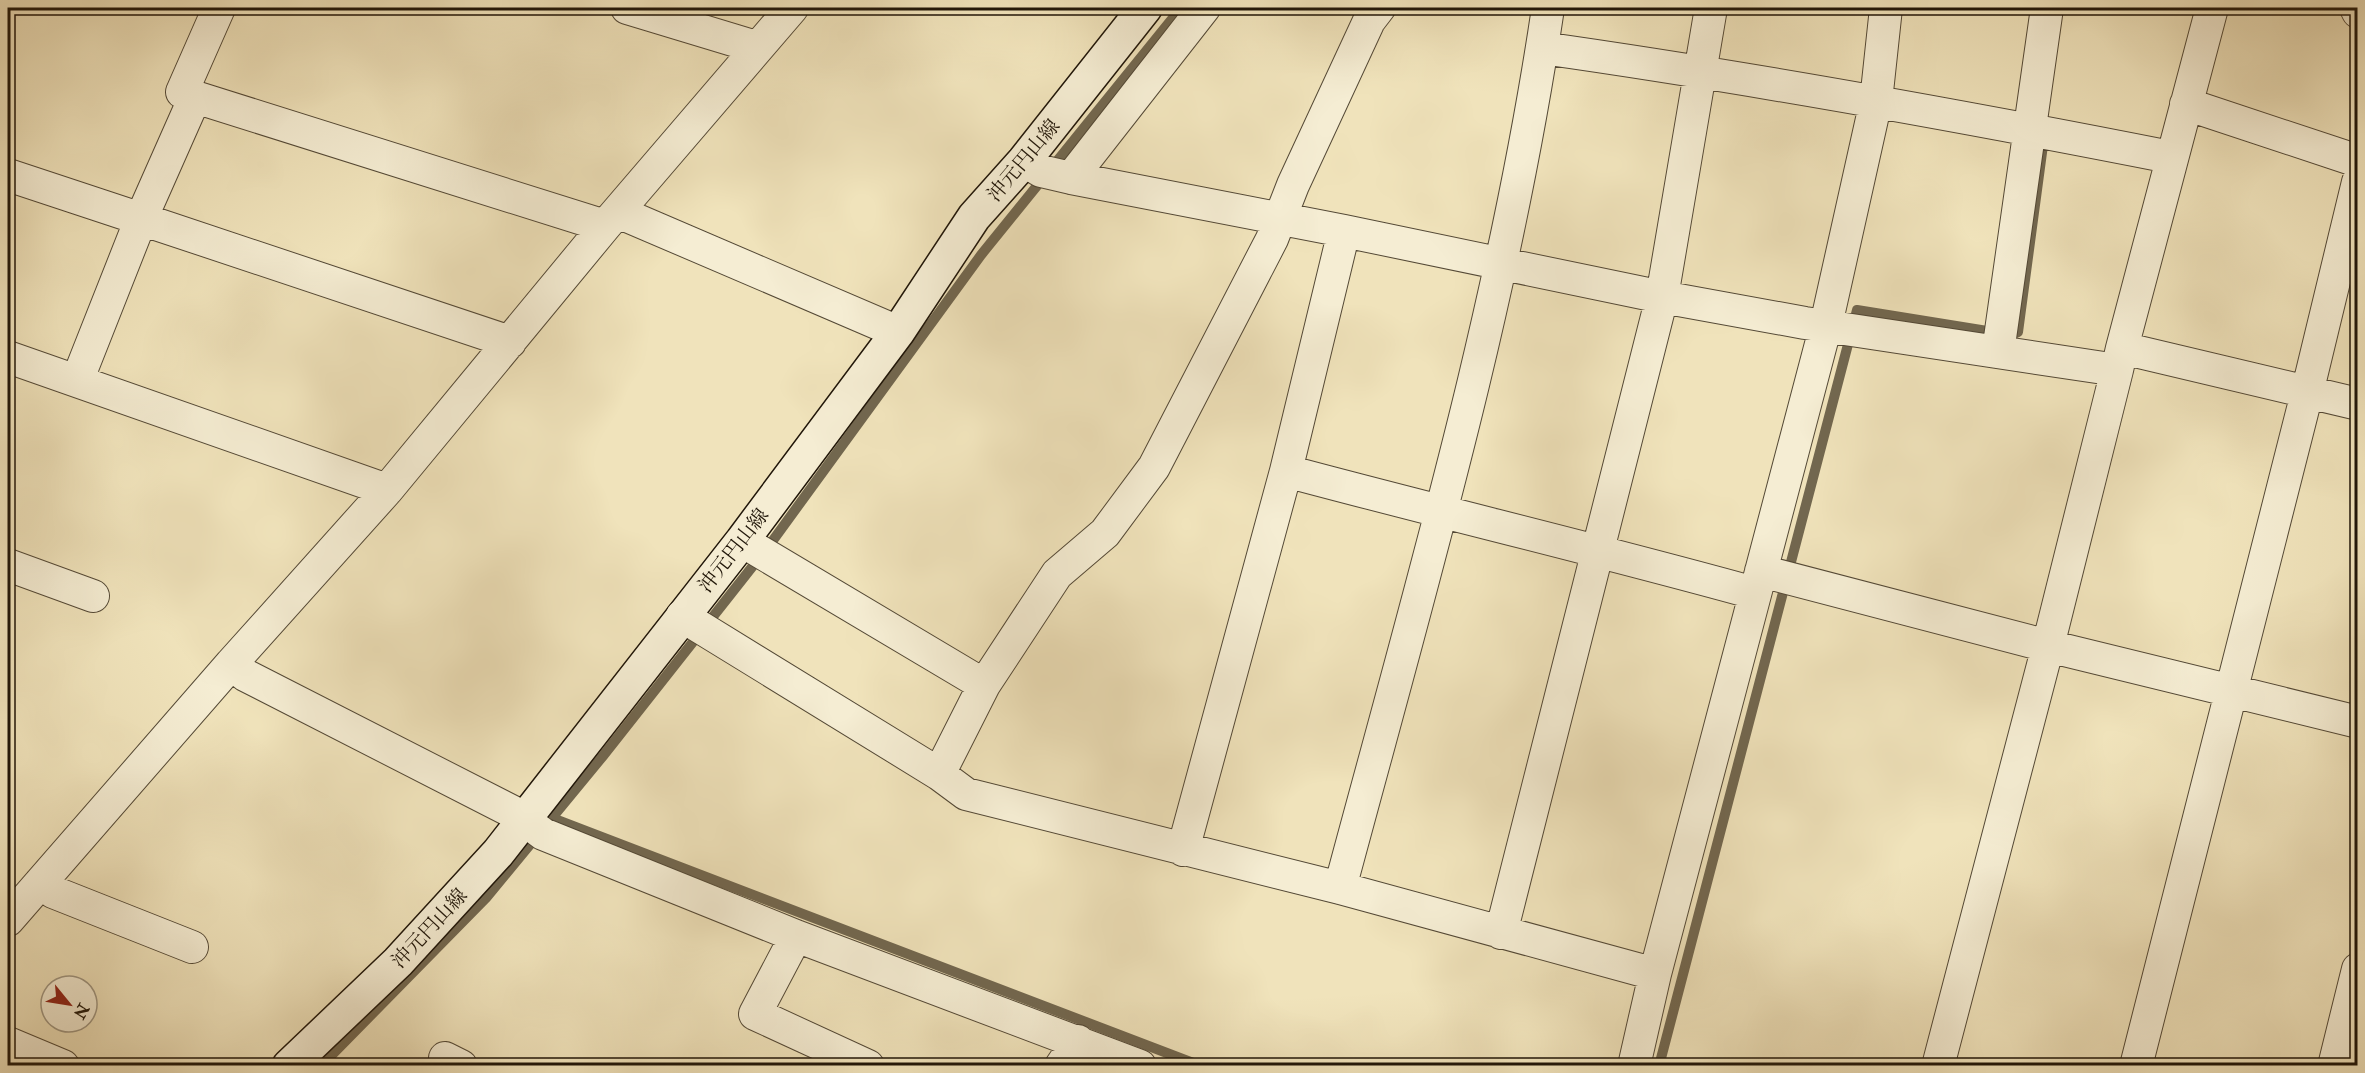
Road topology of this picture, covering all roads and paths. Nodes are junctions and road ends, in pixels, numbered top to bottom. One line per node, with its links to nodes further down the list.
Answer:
1 (219, 8): 17 (street)
2 (627, 8): 14 (street)
3 (792, 8): 14 (street)
4 (1145, 8): 23 (main road, 沖元円山線)
5 (1204, 8): 23 (street)
6 (1379, 8): 28 (street)
7 (1548, 8): 15 (street)
8 (1711, 8): 16 (street)
9 (1886, 8): 18 (street)
10 (2047, 8): 20 (street)
11 (2212, 8): 19 (street)
12 (2356, 8): 13 (street)
13 (2358, 12)
14 (756, 47): 27 (street)
15 (1542, 48): 16 (street); 30 (street)
16 (1702, 70): 18 (street); 31 (street)
17 (195, 97): 26 (street); 27 (street)
18 (1876, 101): 20 (street); 32 (street)
19 (2186, 104): 21 (street); 22 (street)
20 (2040, 131): 21 (street); 34 (street)
21 (2170, 157): 37 (street)
22 (2358, 161)
23 (1049, 172): 28 (street); 33 (main road, 沖元円山線)
24 (8, 175): 26 (street)
25 (2358, 182): 39 (street)
26 (141, 219): 35 (street); 38 (street)
27 (612, 219): 33 (street); 35 (street)
28 (1280, 219): 29 (street); 52 (street)
29 (1344, 231): 30 (street); 41 (street)
30 (1502, 263): 31 (street); 43 (street)
31 (1662, 297): 32 (street); 45 (street)
32 (1844, 328): 34 (street); 47 (street)
33 (898, 332): 44 (main road, 沖元円山線)
34 (1999, 341): 37 (street)
35 (510, 342): 42 (street)
36 (8, 357): 38 (street)
37 (2120, 359): 39 (street); 50 (street)
38 (77, 381): 42 (street)
39 (2307, 393): 40 (street); 53 (street)
40 (2358, 404)
41 (1286, 471): 43 (street); 57 (street)
42 (387, 490): 51 (street)
43 (1441, 513): 45 (street); 59 (street)
44 (755, 549): 49 (main road, 沖元円山線); 52 (street)
45 (1599, 550): 47 (street); 61 (street)
46 (8, 565): 48 (street)
47 (1773, 580): 50 (street); 65 (street)
48 (93, 596)
49 (696, 625): 55 (street); 56 (main road, 沖元円山線)
50 (2048, 646): 53 (street); 73 (street)
51 (238, 669): 56 (street); 58 (street)
52 (984, 685): 55 (street)
53 (2232, 690): 54 (street); 74 (street)
54 (2358, 722)
55 (939, 774): 57 (street)
56 (534, 827): 62 (street); 70 (main road, 沖元円山線)
57 (1184, 850): 59 (street)
58 (47, 887): 60 (street); 63 (street)
59 (1340, 888): 61 (street)
60 (8, 920)
61 (1501, 933): 65 (street)
62 (796, 936): 67 (street); 71 (street)
63 (192, 947)
64 (2358, 969): 75 (street)
65 (1655, 974): 68 (street)
66 (8, 1043): 69 (street)
67 (1070, 1053): 72 (street)
68 (1647, 1062)
69 (63, 1065)
70 (289, 1065)
71 (868, 1065)
72 (1140, 1065)
73 (1938, 1065)
74 (2136, 1065)
75 (2334, 1065)

